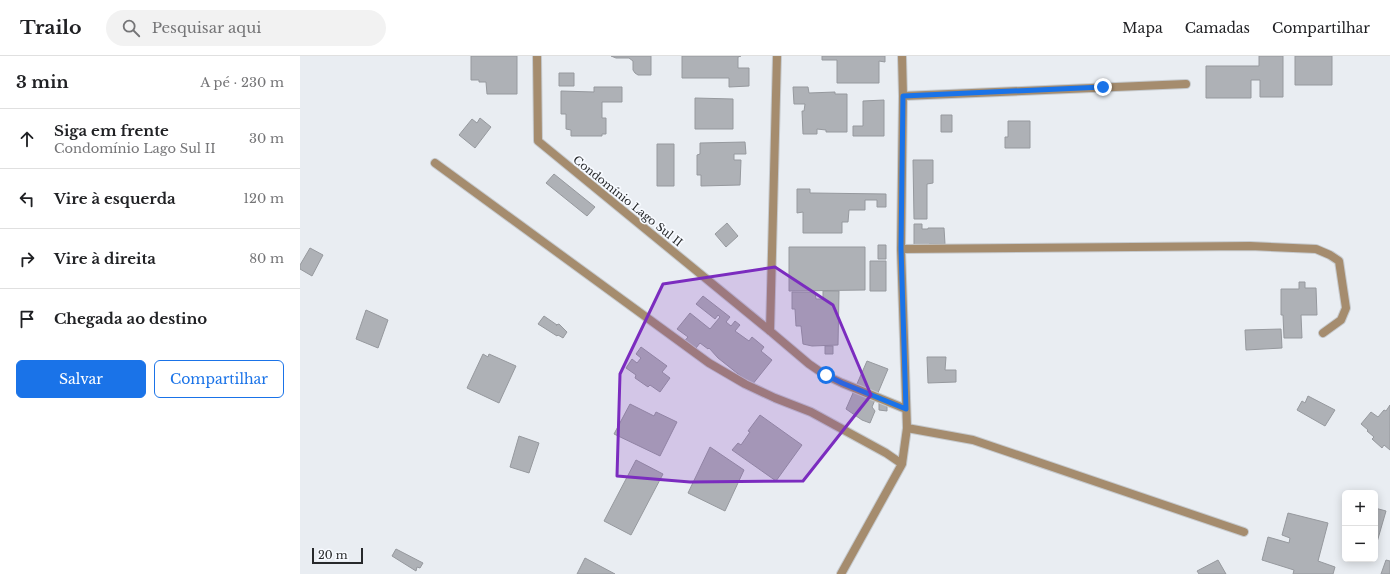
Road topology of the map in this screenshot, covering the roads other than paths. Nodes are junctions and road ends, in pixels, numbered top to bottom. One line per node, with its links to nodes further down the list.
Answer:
1 (537, 56): 8 (street, Condomínio Lago Sul II)
2 (778, 56): 8 (street)
3 (902, 56): 5 (street)
4 (1186, 84): 5 (street)
5 (903, 96): 7 (street)
6 (435, 163): 12 (street)
7 (901, 248): 9 (street); 10 (street)
8 (770, 331): 10 (street, Condomínio Lago Sul II)
9 (1323, 333)
10 (906, 409): 11 (street)
11 (907, 428): 12 (street); 13 (street)
12 (902, 464): 14 (street)
13 (1244, 532)
14 (841, 574)

